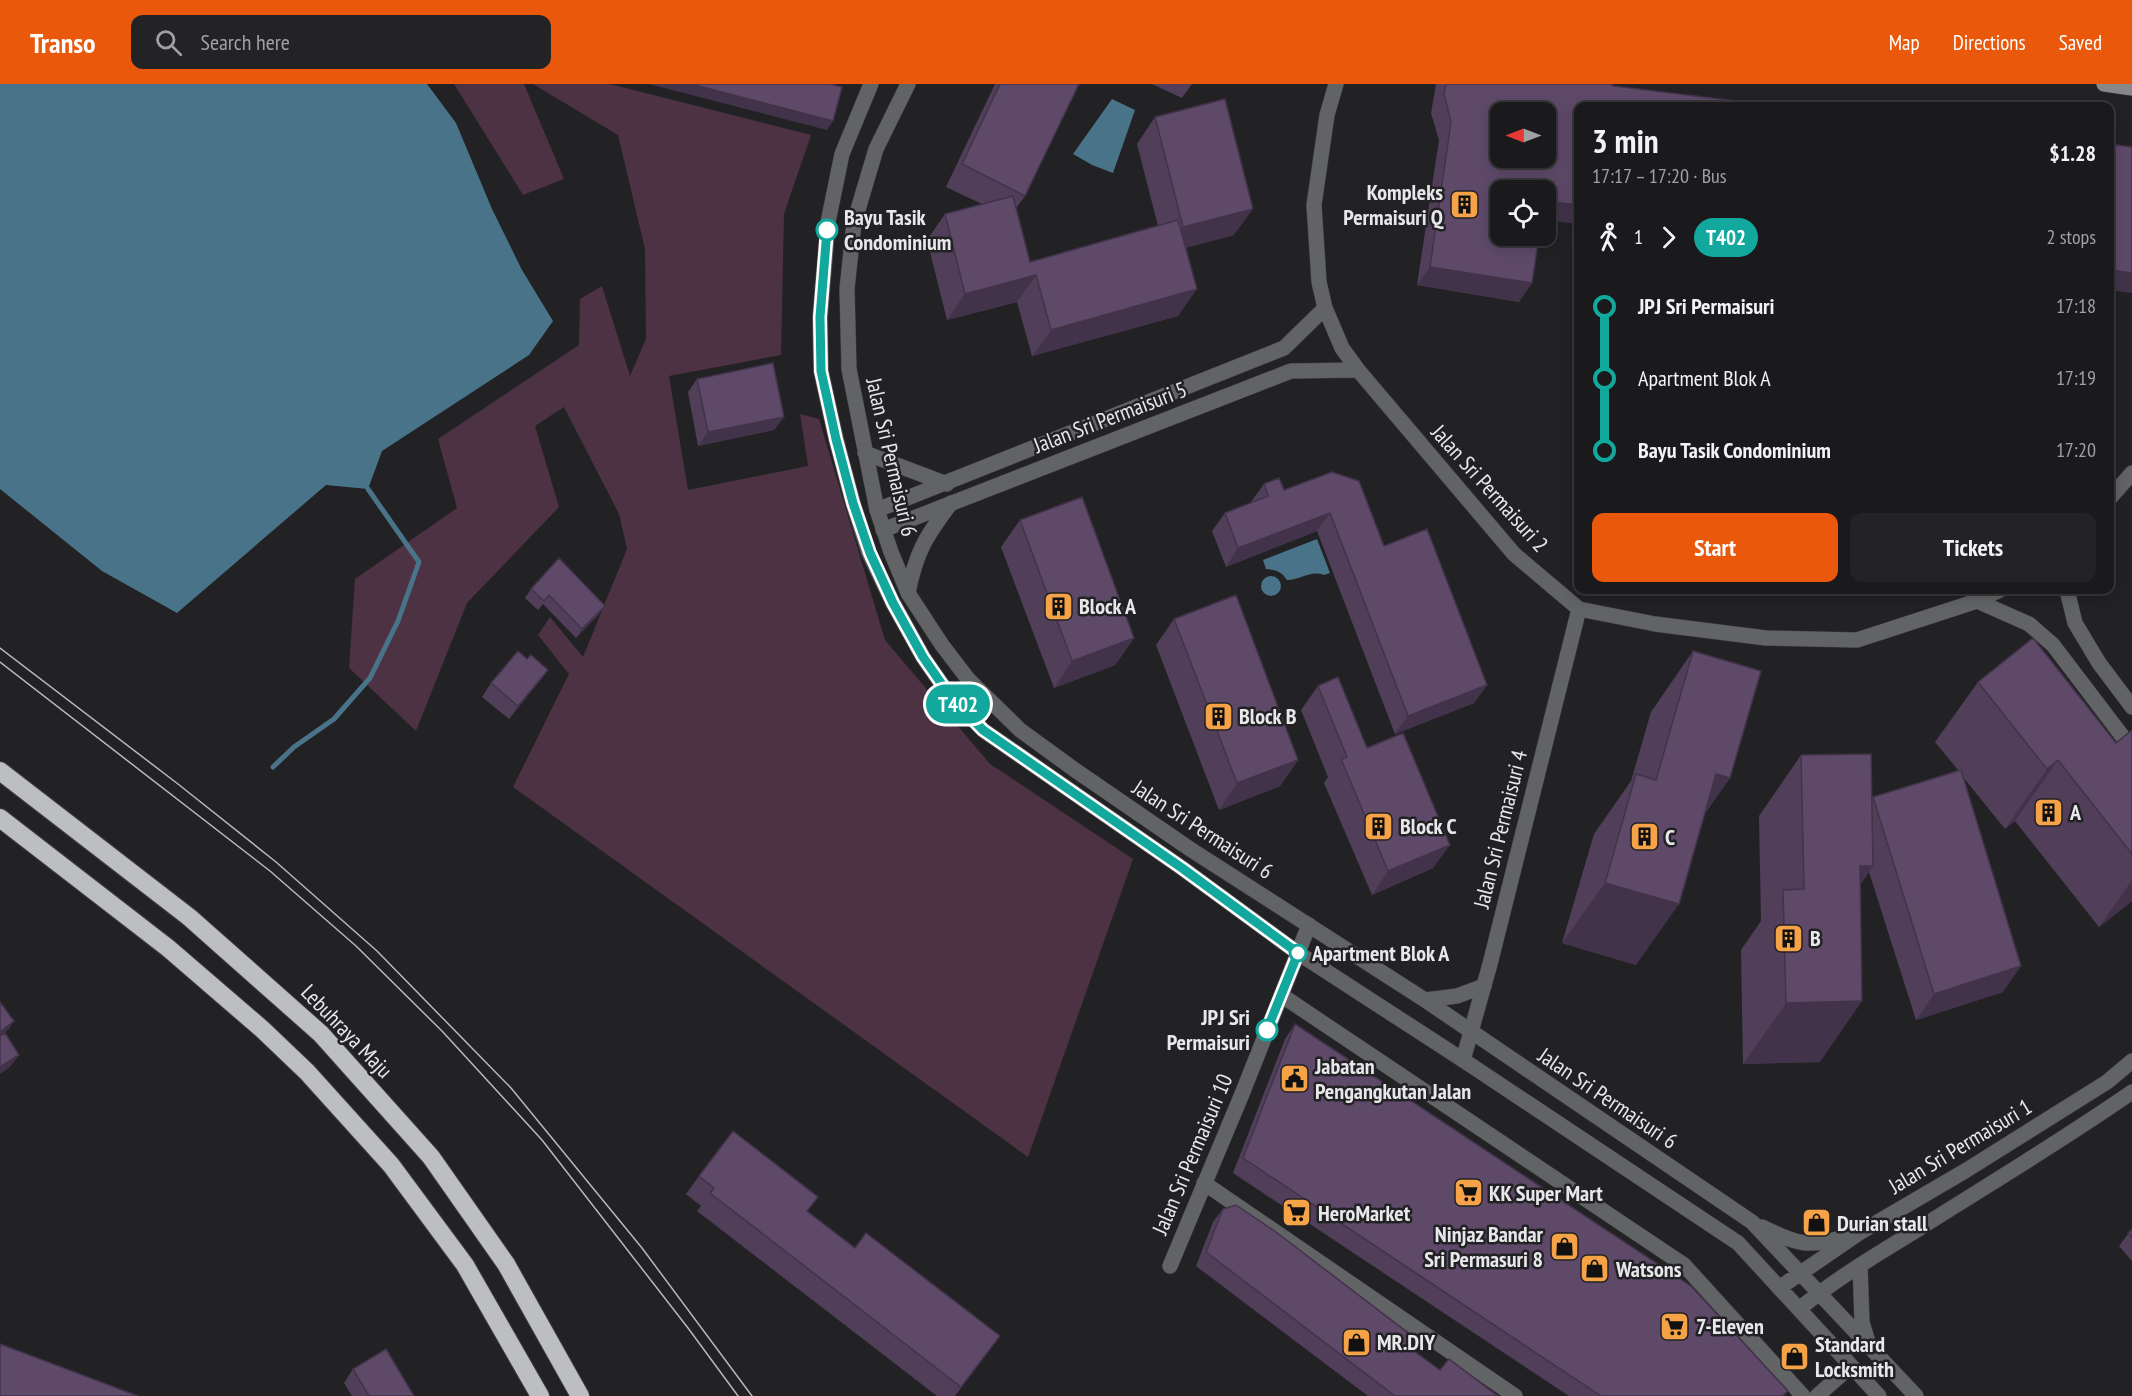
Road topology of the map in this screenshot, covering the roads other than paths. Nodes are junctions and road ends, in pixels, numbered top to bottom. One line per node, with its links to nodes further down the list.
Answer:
1 (871, 84): 12 (street, Jalan Sri Permaisuri 6)
2 (908, 84): 8 (street, Jalan Sri Permaisuri 6)
3 (1336, 84): 6 (street, Jalan Sri Permaisuri 2)
4 (2104, 84): 5 (main road)
5 (2132, 88)
6 (1325, 308): 7 (street, Jalan Sri Permaisuri 2); 10 (street, Jalan Sri Permaisuri 5)
7 (1358, 370): 13 (street, Jalan Sri Permaisuri 5); 20 (street, Jalan Sri Permaisuri 2)
8 (865, 453): 10 (street); 14 (street, Jalan Sri Permaisuri 6)
9 (2132, 473): 11 (street)
10 (947, 484): 14 (street, Jalan Sri Permaisuri 5)
11 (2114, 493)
12 (853, 503): 14 (street); 15 (street, Jalan Sri Permaisuri 6)
13 (951, 503): 14 (street, Jalan Sri Permaisuri 5); 16 (street)
14 (877, 521): 15 (street); 16 (street, Jalan Sri Permaisuri 6)
15 (870, 553): 26 (street, Jalan Sri Permaisuri 6)
16 (908, 593): 25 (street, Jalan Sri Permaisuri 6)
17 (1992, 594): 19 (street, Jalan Sri Permaisuri 2)
18 (2068, 594): 21 (street)
19 (1977, 601): 20 (street, Jalan Sri Permaisuri 2); 22 (street)
20 (1579, 609): 27 (street, Jalan Sri Permaisuri 4)
21 (2132, 707)
22 (2132, 749)
23 (0, 771): 45 (highway, Lebuhraya Maju)
24 (0, 818): 46 (highway)
25 (1309, 925): 26 (street, Jalan Sri Permaisuri 10); 29 (street, Jalan Sri Permaisuri 6)
26 (1298, 953): 28 (street, Jalan Sri Permaisuri 10); 31 (street, Jalan Sri Permaisuri 6)
27 (1484, 986): 29 (street); 30 (street, Jalan Sri Permaisuri 4)
28 (1281, 995): 34 (street, Jalan Sri Permaisuri 10); 48 (street)
29 (1425, 1000): 30 (street, Jalan Sri Permaisuri 6)
30 (1470, 1032): 31 (street, Jalan Sri Permaisuri 4); 35 (street, Jalan Sri Permaisuri 6)
31 (1463, 1060): 40 (street, Jalan Sri Permaisuri 6)
32 (2132, 1061): 36 (street, Jalan Sri Permaisuri 1)
33 (2132, 1092): 37 (street, Jalan Sri Permaisuri 1)
34 (1204, 1183): 38 (street, Jalan Sri Permaisuri 10); 47 (street)
35 (1752, 1222): 36 (street); 39 (street, Jalan Sri Permaisuri 6)
36 (1859, 1233): 39 (street, Jalan Sri Permaisuri 1)
37 (1860, 1265): 41 (street, Jalan Sri Permaisuri 1); 43 (street)
38 (1170, 1266)
39 (1802, 1274): 40 (street, Jalan Sri Permaisuri 1); 41 (street, Jalan Sri Permaisuri 6)
40 (1779, 1288): 42 (street, Jalan Sri Permaisuri 6)
41 (1819, 1292): 42 (street, Jalan Sri Permaisuri 1); 43 (street, Jalan Sri Permaisuri 6)
42 (1798, 1308): 44 (street, Jalan Sri Permaisuri 6)
43 (1869, 1347): 51 (street, Jalan Sri Permaisuri 6)
44 (1851, 1366): 49 (street); 50 (street, Jalan Sri Permaisuri 6)
45 (579, 1394)
46 (540, 1396)
47 (1515, 1396)
48 (1803, 1396)
49 (1817, 1396)
50 (1879, 1396)
51 (1916, 1396)

